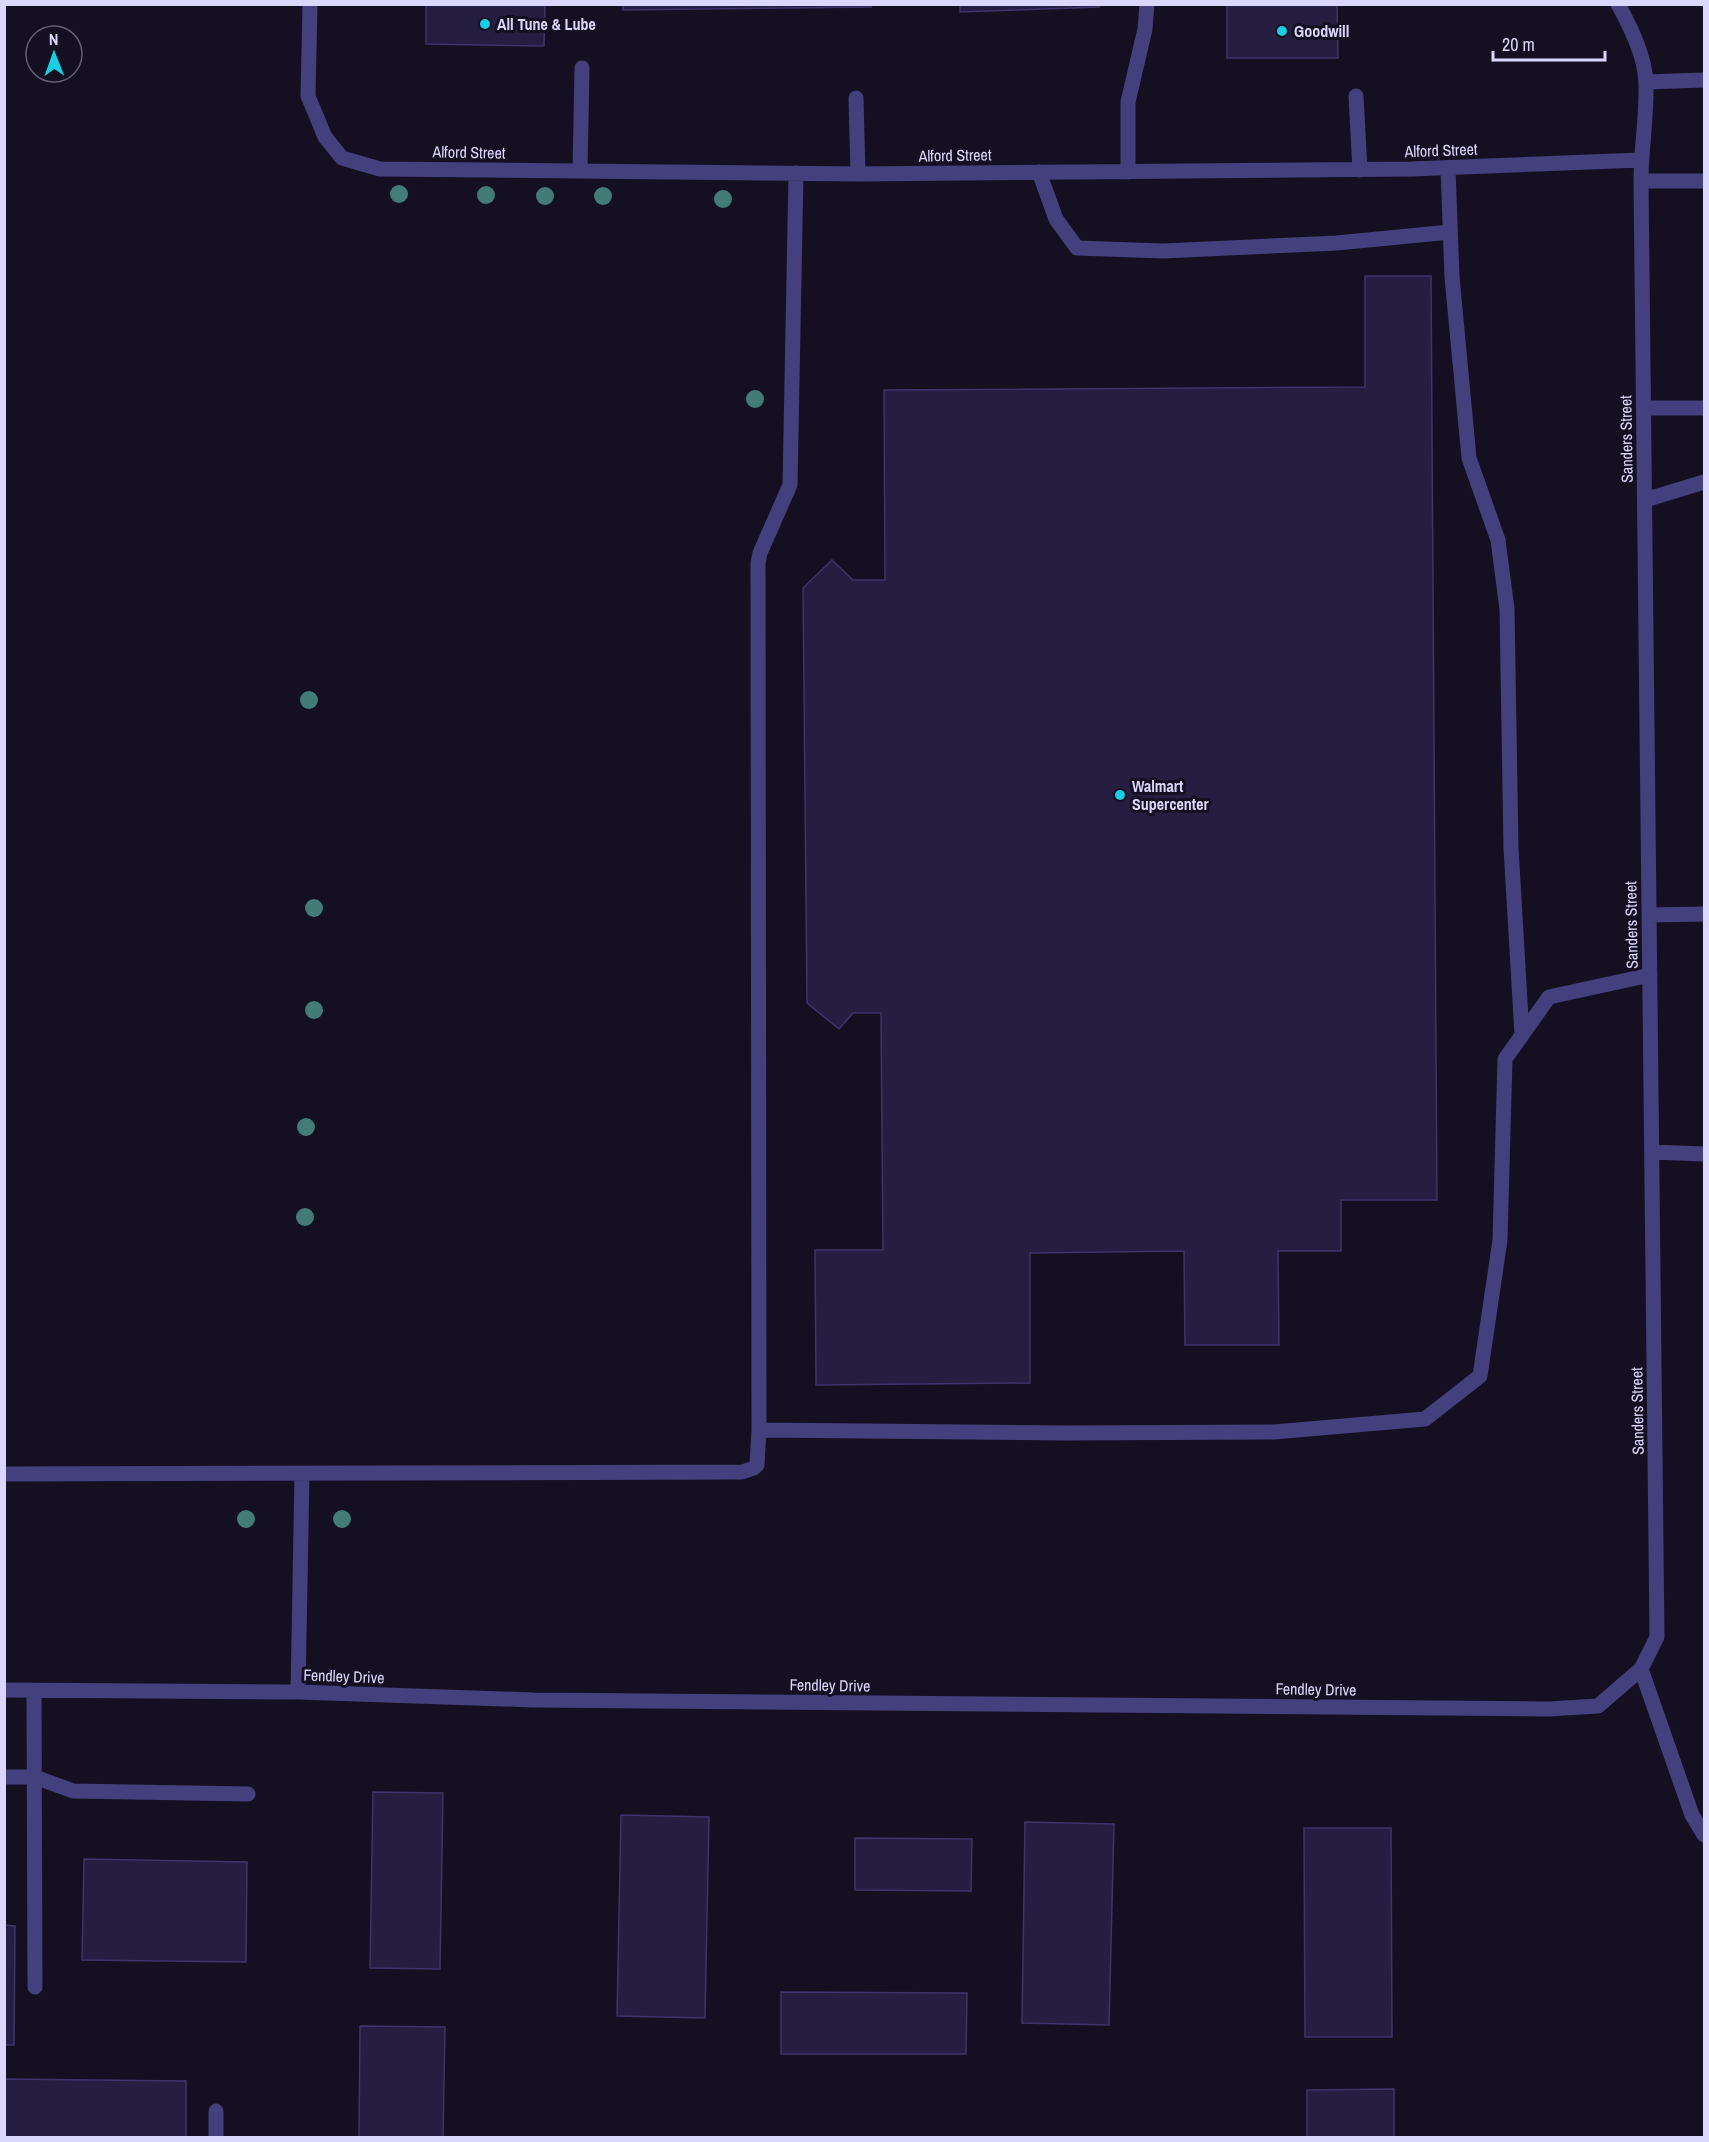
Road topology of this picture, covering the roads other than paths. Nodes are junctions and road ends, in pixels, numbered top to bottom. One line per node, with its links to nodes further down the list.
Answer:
1 (310, 4): 12 (street, Alford Street)
2 (1147, 4): 14 (street)
3 (1618, 4): 6 (street, Sanders Street)
4 (582, 68): 12 (street)
5 (1704, 80): 6 (street)
6 (1646, 82): 9 (street, Sanders Street)
7 (1356, 96): 11 (street)
8 (856, 98): 16 (street)
9 (1641, 160): 10 (street, Alford Street); 17 (street, Sanders Street)
10 (1448, 168): 11 (street, Alford Street); 19 (street)
11 (1360, 170): 14 (street, Alford Street)
12 (580, 171): 15 (street, Alford Street)
13 (1039, 172): 14 (street, Alford Street); 16 (street, Alford Street); 19 (street)
14 (1128, 172)
15 (796, 173): 16 (street, Alford Street); 30 (street)
16 (858, 174)
17 (1641, 181): 18 (street); 20 (street, Sanders Street)
18 (1704, 181)
19 (1450, 232): 27 (street)
20 (1644, 408): 21 (street); 23 (street, Sanders Street)
21 (1704, 408)
22 (1704, 482): 23 (street)
23 (1645, 500): 25 (street, Sanders Street)
24 (1704, 914): 25 (street)
25 (1649, 915): 26 (street, Sanders Street)
26 (1650, 975): 27 (street); 28 (street, Sanders Street)
27 (1522, 1035): 30 (street)
28 (1652, 1152): 29 (street); 33 (street, Sanders Street)
29 (1704, 1154)
30 (759, 1430): 32 (street)
31 (4, 1474): 32 (street)
32 (302, 1474): 36 (street)
33 (1641, 1669): 36 (street, Fendley Drive); 40 (street)
34 (4, 1690): 35 (street, Fendley Drive)
35 (34, 1691): 36 (street, Fendley Drive); 38 (street)
36 (298, 1692)
37 (4, 1777): 38 (street)
38 (35, 1778): 39 (street); 41 (street)
39 (248, 1794)
40 (1704, 1835)
41 (35, 1987)
42 (216, 2111): 43 (street)
43 (216, 2138)

